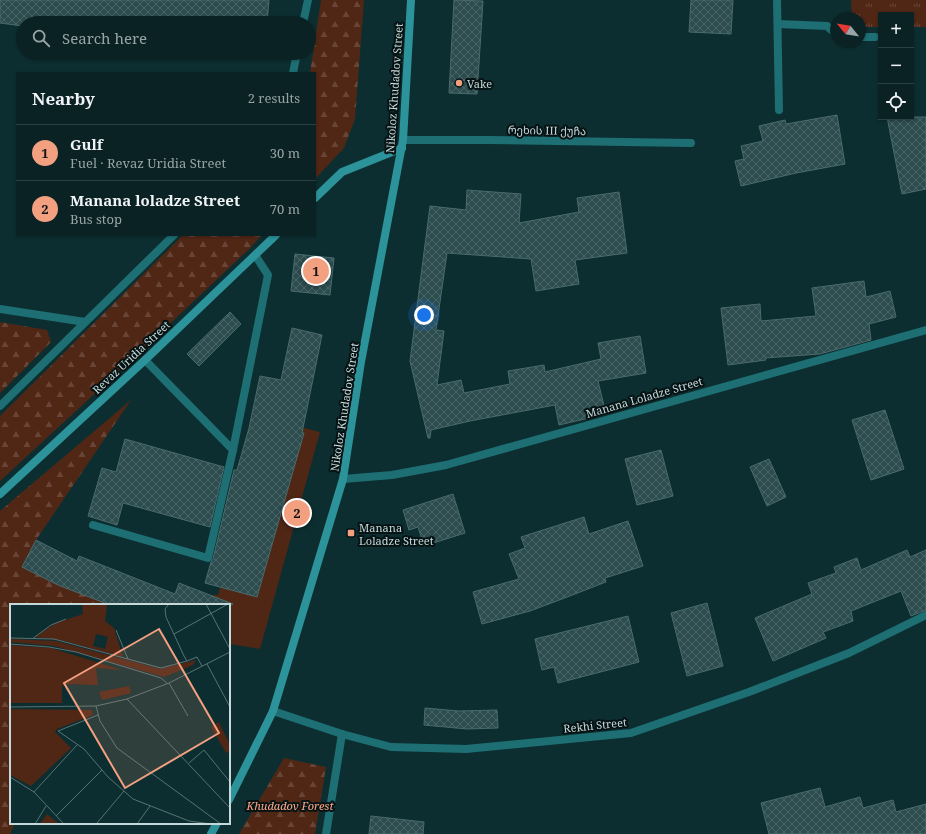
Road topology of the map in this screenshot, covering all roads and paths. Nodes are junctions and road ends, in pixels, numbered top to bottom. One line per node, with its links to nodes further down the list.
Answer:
1 (308, 0): 4 (street)
2 (411, 0): 13 (main road, Nikoloz Khudadov Street)
3 (778, 0): 5 (street)
4 (305, 16)
5 (778, 24): 6 (street); 11 (street)
6 (830, 29)
7 (866, 37): 8 (street)
8 (875, 37)
9 (296, 60): 10 (street)
10 (293, 72)
11 (779, 110)
12 (691, 143): 13 (street, რეხის III ქუჩა)
13 (403, 144): 14 (main road); 24 (main road, Nikoloz Khudadov Street)
14 (316, 197)
15 (173, 236): 19 (street)
16 (275, 236): 17 (main road, Revaz Uridia Street)
17 (255, 255): 21 (main road, Revaz Uridia Street); 23 (street)
18 (0, 309): 19 (street)
19 (85, 322): 22 (street)
20 (926, 330): 24 (street, Manana Loladze Street)
21 (145, 360): 23 (street); 25 (main road, Revaz Uridia Street)
22 (0, 406)
23 (233, 450): 26 (street)
24 (343, 479): 28 (main road, Nikoloz Khudadov Street)
25 (0, 494)
26 (93, 525)
27 (926, 615): 29 (street, Rekhi Street)
28 (273, 711): 29 (street, Rekhi Street); 30 (main road, Nikoloz Khudadov Street)
29 (342, 734): 33 (street)
30 (230, 798)
31 (216, 824): 32 (main road)
32 (211, 834)
33 (326, 834)

